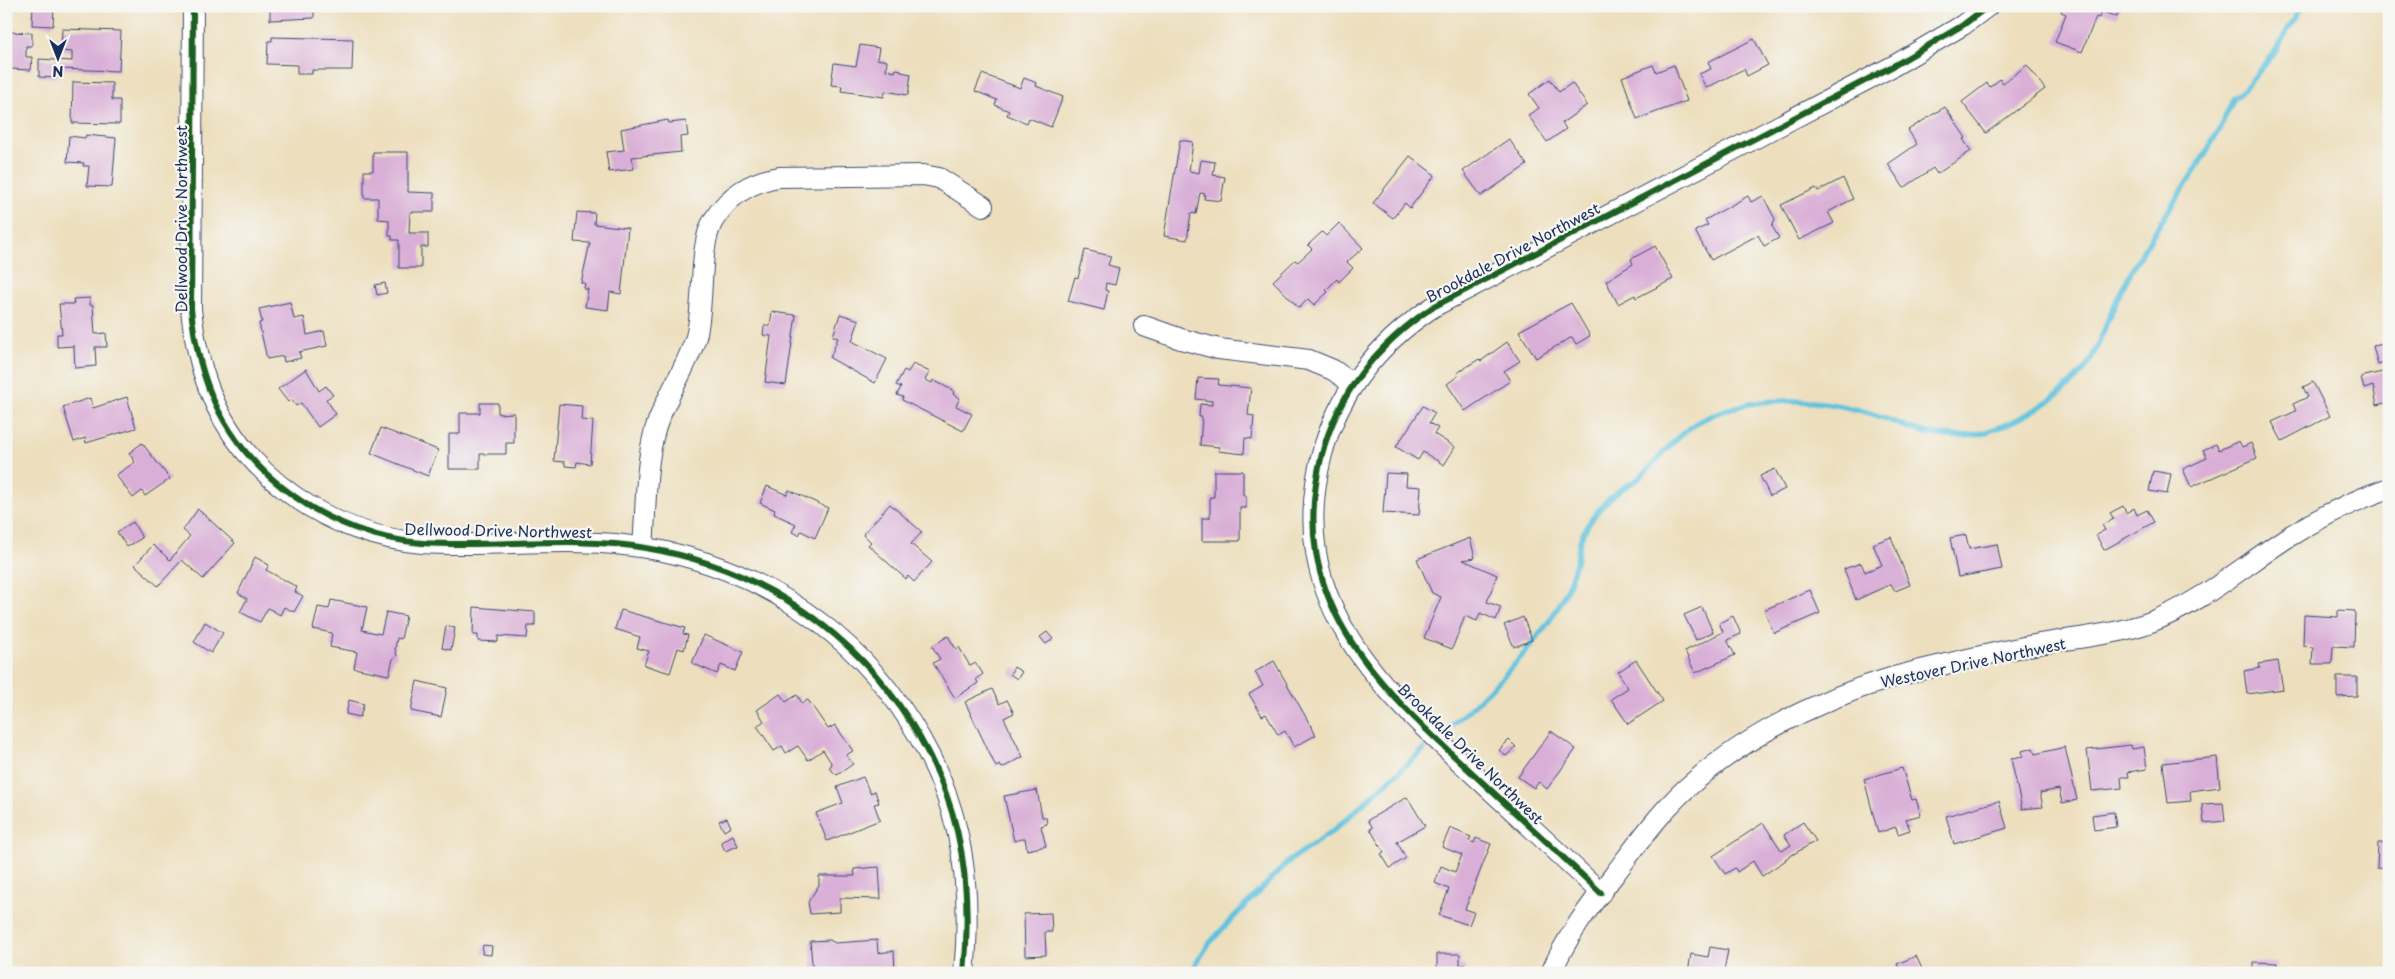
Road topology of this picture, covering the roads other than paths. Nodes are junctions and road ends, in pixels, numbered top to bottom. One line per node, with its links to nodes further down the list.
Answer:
1 (193, 6): 7 (street, Dellwood Drive Northwest)
2 (1988, 6): 5 (street, Brookdale Drive Northwest)
3 (983, 206): 7 (street)
4 (1144, 326): 5 (street)
5 (1353, 384): 8 (street, Brookdale Drive Northwest)
6 (2389, 488): 8 (street, Westover Drive Northwest)
7 (643, 547): 9 (street, Dellwood Drive Northwest)
8 (1600, 893): 10 (street, Westover Drive Northwest)
9 (964, 973)
10 (1551, 973)

